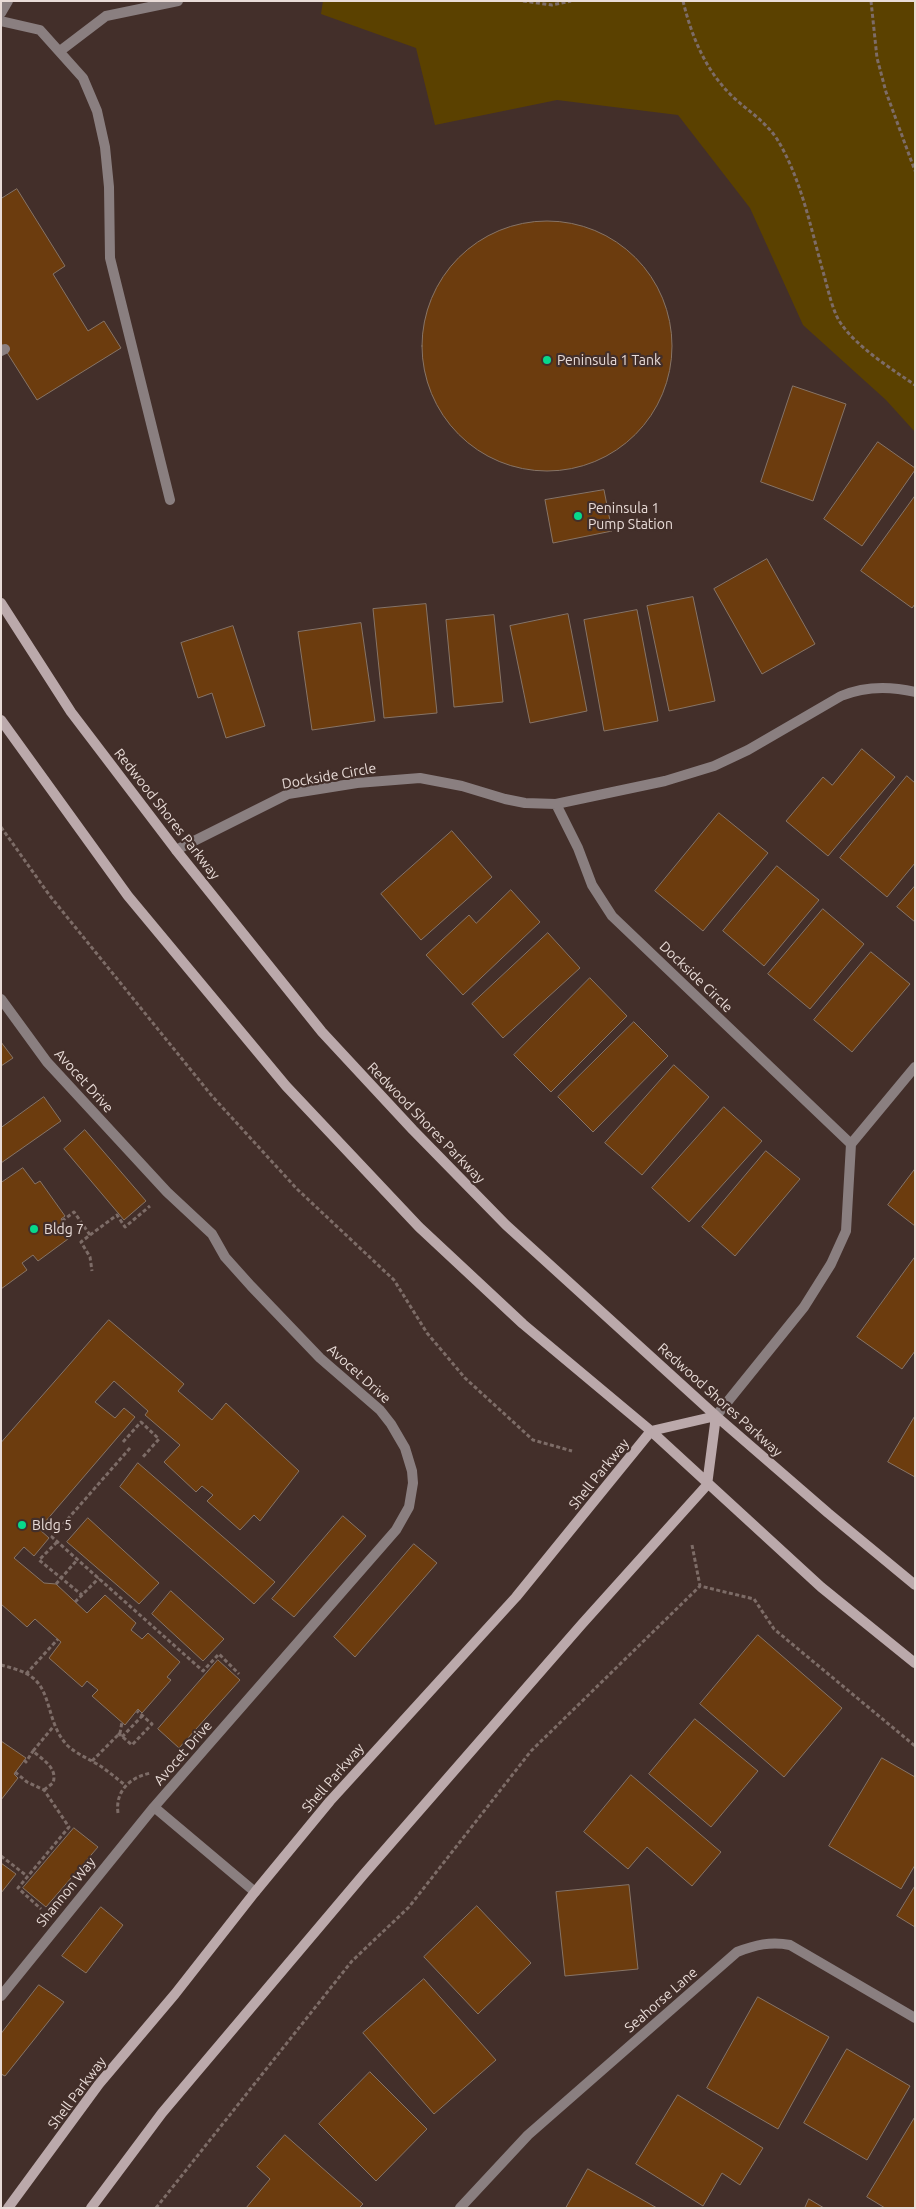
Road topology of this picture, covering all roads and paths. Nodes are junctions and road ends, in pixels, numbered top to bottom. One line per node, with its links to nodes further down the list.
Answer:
1 (8, 1): 7 (street)
2 (178, 1): 9 (street)
3 (523, 1): 4 (path)
4 (571, 1)
5 (683, 1): 11 (path)
6 (871, 1): 10 (path)
7 (1, 13)
8 (1, 21): 9 (street)
9 (60, 51): 12 (street)
10 (915, 171)
11 (915, 385)
12 (170, 500)
13 (1, 603): 18 (main road, Redwood Shores Parkway)
14 (915, 692): 16 (street, Dockside Circle)
15 (1, 720): 27 (main road)
16 (556, 804): 18 (street, Dockside Circle); 21 (street, Dockside Circle)
17 (1, 827): 30 (path)
18 (176, 850): 26 (main road, Redwood Shores Parkway)
19 (1, 999): 22 (street, Avocet Drive)
20 (915, 1066): 21 (street)
21 (851, 1144): 26 (street)
22 (167, 1192): 24 (path); 47 (street, Avocet Drive)
23 (62, 1221): 24 (path)
24 (90, 1235): 25 (path)
25 (92, 1271)
26 (716, 1416): 27 (main road); 32 (main road); 39 (main road, Redwood Shores Parkway)
27 (651, 1431): 32 (main road); 64 (main road, Shell Parkway)
28 (123, 1442): 31 (path)
29 (130, 1448): 33 (path)
30 (572, 1450)
31 (142, 1458)
32 (707, 1485): 44 (main road); 69 (main road)
33 (57, 1542): 35 (path); 36 (path)
34 (692, 1545): 40 (path)
35 (77, 1560): 36 (path); 37 (path)
36 (61, 1578): 38 (path); 41 (path)
37 (99, 1578): 41 (path); 47 (path)
38 (56, 1584)
39 (915, 1585)
40 (700, 1586): 54 (path); 70 (path)
41 (82, 1595): 42 (path)
42 (75, 1602)
43 (58, 1639): 46 (path)
44 (915, 1663)
45 (1, 1665): 46 (path)
46 (26, 1674): 51 (path)
47 (254, 1691): 61 (street, Avocet Drive)
48 (137, 1711): 49 (path)
49 (142, 1716): 53 (path); 53 (path)
50 (122, 1722): 52 (path)
51 (54, 1727): 55 (path); 57 (path)
52 (118, 1733): 53 (path); 57 (path)
53 (122, 1737)
54 (915, 1746)
55 (33, 1751): 56 (path); 60 (path)
56 (24, 1760)
57 (92, 1761): 59 (path)
58 (16, 1772): 60 (path)
59 (125, 1785)
60 (44, 1790): 63 (path)
61 (154, 1807): 64 (street, Avocet Drive); 65 (street, Shannon Way)
62 (1, 1856): 63 (path)
63 (27, 1876): 65 (path)
64 (255, 1892): 68 (main road, Shell Parkway)
65 (57, 1925): 66 (street, Shannon Way)
66 (1, 1996)
67 (915, 2018): 71 (street, Seahorse Lane)
68 (8, 2208)
69 (91, 2208)
70 (156, 2208)
71 (460, 2208)

